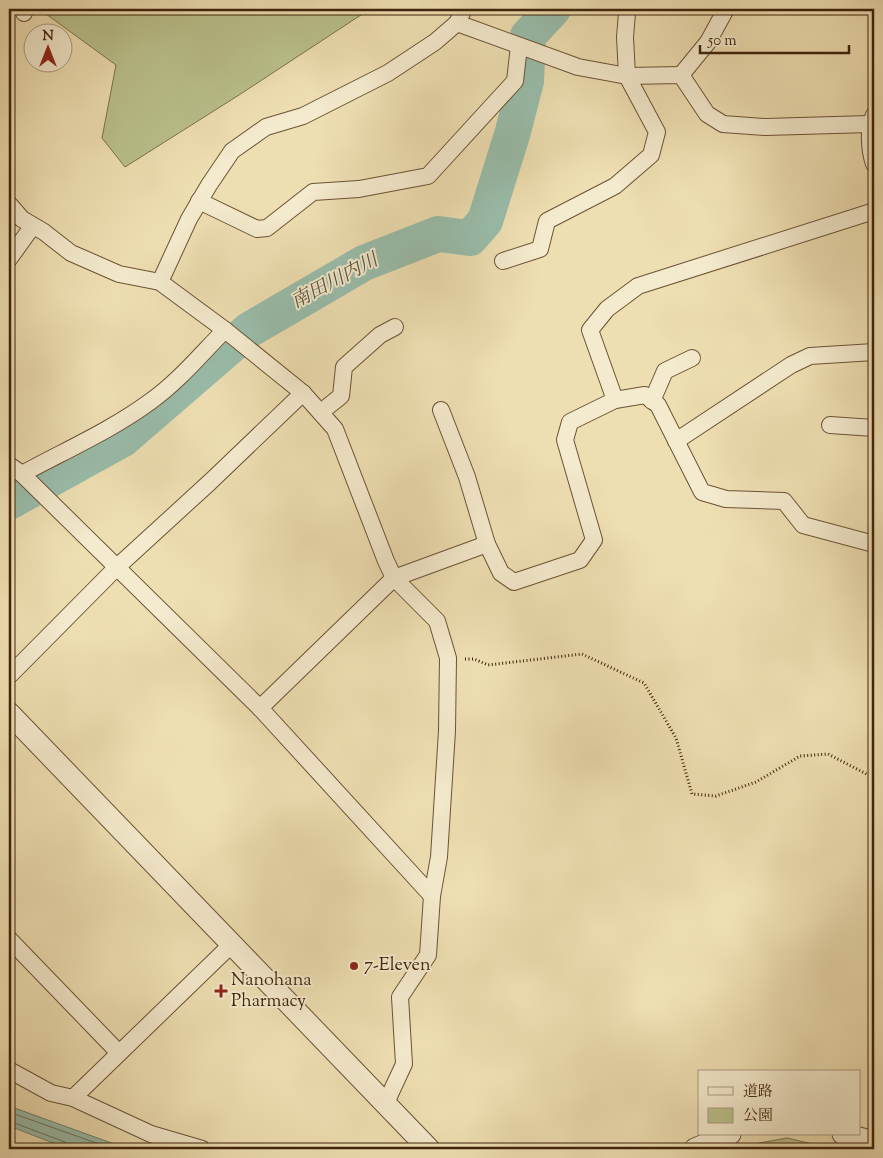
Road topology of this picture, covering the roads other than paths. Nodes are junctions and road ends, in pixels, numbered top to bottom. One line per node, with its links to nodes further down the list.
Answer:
1 (726, 9): 5 (street)
2 (627, 13): 6 (street)
3 (460, 16): 4 (street); 9 (street)
4 (519, 46): 6 (street); 9 (street)
5 (681, 75): 6 (street); 7 (street)
6 (627, 76): 14 (street)
7 (872, 120): 8 (street)
8 (874, 164)
9 (199, 202): 15 (street)
10 (9, 204): 12 (street)
11 (874, 211): 21 (street)
12 (32, 227): 13 (street); 15 (street)
13 (9, 258)
14 (503, 261)
15 (160, 282): 17 (street)
16 (395, 327): 24 (street)
17 (225, 330): 20 (street); 28 (street)
18 (874, 352): 27 (street)
19 (692, 358): 22 (street)
20 (303, 393): 24 (street); 31 (street)
21 (616, 400): 22 (street); 29 (street)
22 (652, 400): 27 (street)
23 (441, 410): 29 (street)
24 (321, 412): 32 (street)
25 (830, 425): 26 (street)
26 (874, 428)
27 (676, 441): 30 (street)
28 (15, 469): 31 (street)
29 (488, 544): 32 (street)
30 (874, 544)
31 (116, 568): 33 (street); 34 (street)
32 (394, 578): 34 (street); 36 (street)
33 (9, 676)
34 (260, 708): 36 (street)
35 (9, 713): 38 (street)
36 (432, 896): 42 (street)
37 (9, 938): 39 (street)
38 (231, 945): 39 (street); 42 (street)
39 (119, 1054): 41 (street)
40 (9, 1070): 41 (street)
41 (72, 1098): 46 (street)
42 (385, 1104): 47 (street)
43 (725, 1136): 48 (street)
44 (851, 1136): 45 (street)
45 (874, 1142)
46 (202, 1149)
47 (428, 1149)
48 (695, 1149)

